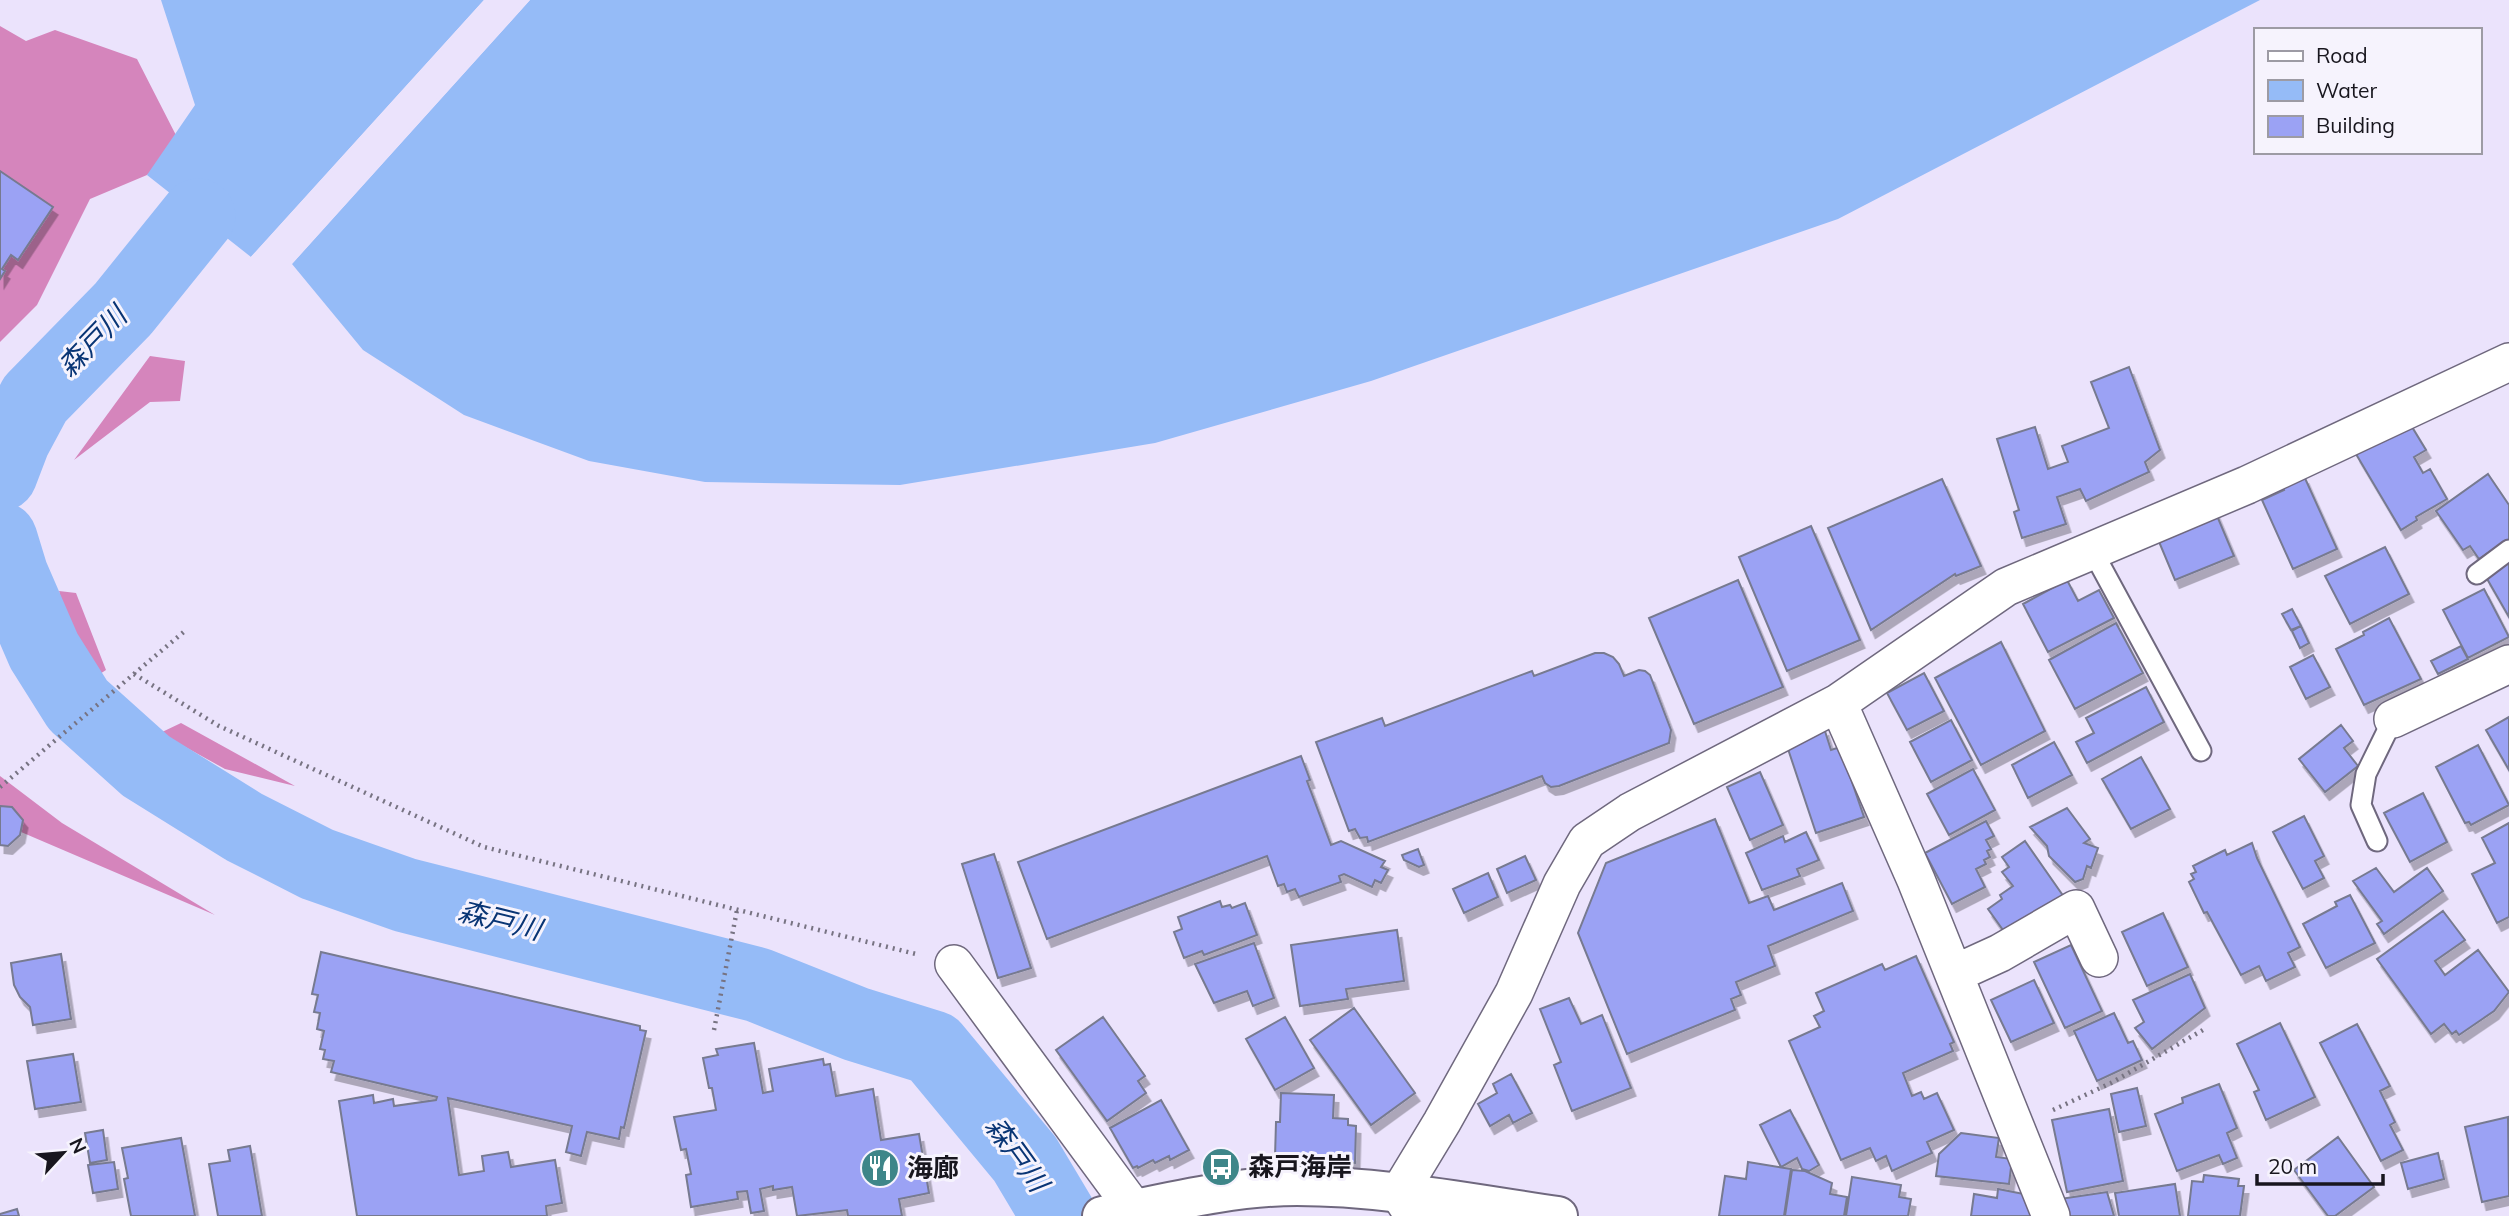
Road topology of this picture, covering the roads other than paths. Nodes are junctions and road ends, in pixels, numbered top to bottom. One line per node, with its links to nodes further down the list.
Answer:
1 (2509, 362): 2 (street)
2 (2092, 550): 6 (street); 8 (lane)
3 (2509, 550): 4 (lane)
4 (2477, 574)
5 (2509, 664): 7 (street)
6 (1838, 703): 12 (street); 13 (street)
7 (2393, 719): 9 (lane)
8 (2201, 751)
9 (2377, 841)
10 (2099, 958): 12 (street)
11 (954, 964): 14 (street)
12 (1954, 974): 16 (street)
13 (1407, 1205): 14 (main road); 15 (main road)
14 (1118, 1213)
15 (1558, 1216)
16 (2051, 1216)

